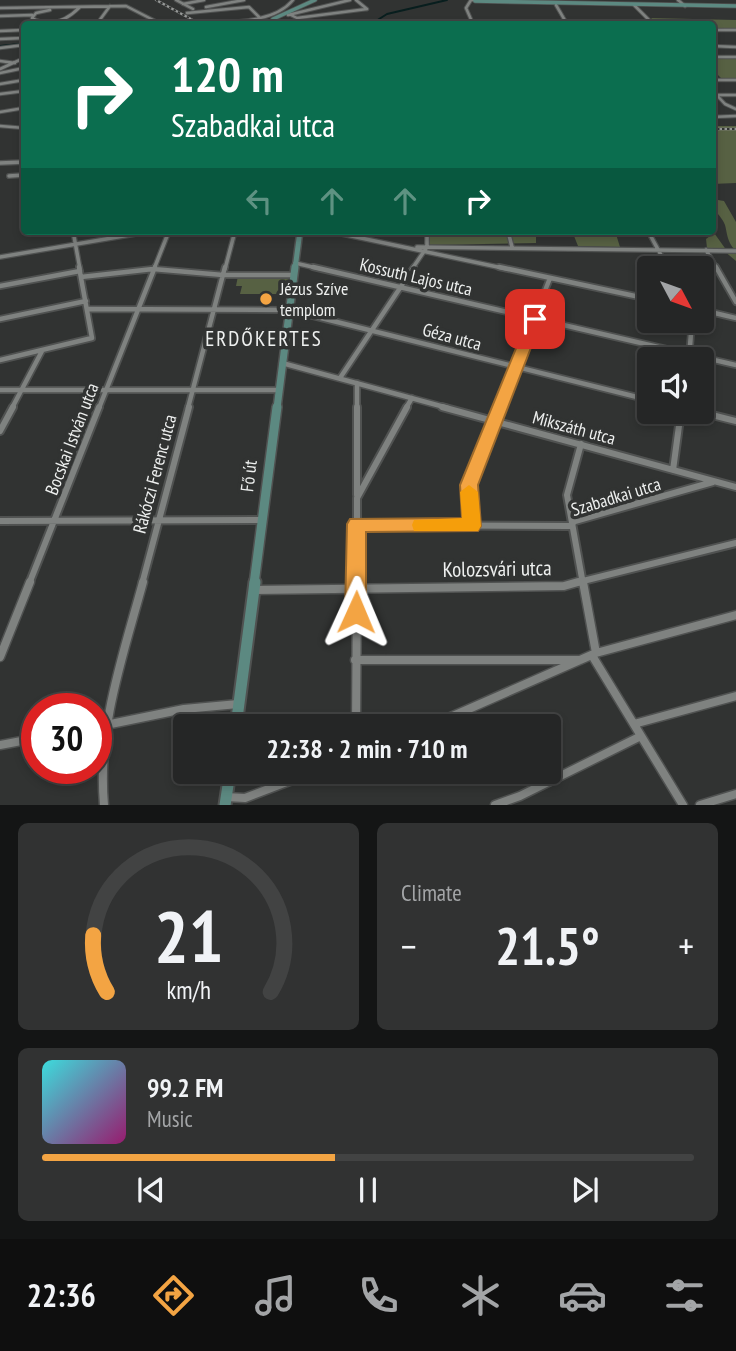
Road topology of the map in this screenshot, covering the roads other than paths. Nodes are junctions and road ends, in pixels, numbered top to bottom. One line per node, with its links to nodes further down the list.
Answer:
1 (71, 0): 24 (street)
2 (131, 0): 19 (street)
3 (176, 0): 14 (street)
4 (204, 0): 14 (street)
5 (244, 0): 28 (street)
6 (293, 0): 32 (street)
7 (315, 0): 32 (main road)
8 (331, 0): 15 (street)
9 (350, 0): 15 (street)
10 (356, 0): 27 (street)
11 (473, 0): 13 (main road); 44 (street)
12 (678, 0): 21 (street)
13 (497, 1): 16 (main road)
14 (183, 4): 28 (street)
15 (335, 4): 20 (street)
16 (556, 5): 17 (main road); 45 (street)
17 (634, 5): 21 (main road); 46 (street)
18 (110, 6): 19 (street); 25 (street); 39 (street)
19 (127, 6): 40 (street)
20 (329, 6): 31 (street); 34 (street)
21 (685, 6): 22 (main road)
22 (736, 6)
23 (57, 7): 24 (street); 26 (street); 33 (street)
24 (64, 7): 25 (street)
25 (80, 7): 38 (street)
26 (0, 8)
27 (366, 9): 31 (street)
28 (193, 10): 29 (street); 30 (street); 36 (street)
29 (182, 11)
30 (187, 13): 41 (street)
31 (339, 13): 34 (street)
32 (280, 14): 34 (street); 36 (street); 43 (main road)
33 (32, 15): 35 (street); 37 (street)
34 (290, 15)
35 (0, 16)
36 (259, 17): 42 (street)
37 (35, 21)
38 (55, 21)
39 (96, 21)
40 (154, 21)
41 (199, 21)
42 (213, 21)
43 (269, 21)
44 (472, 21)
45 (565, 21)
46 (650, 21)
47 (0, 29): 48 (street)
48 (21, 30)
49 (716, 30): 50 (street)
50 (736, 30)
51 (0, 39): 52 (street)
52 (21, 42)
53 (21, 44): 56 (street)
54 (716, 46): 55 (street)
55 (736, 47)
56 (0, 48)
57 (716, 57): 58 (street)
58 (736, 57)
59 (21, 60): 61 (street)
60 (0, 61): 61 (street)
61 (15, 63): 63 (street)
62 (21, 68): 63 (street)
63 (0, 71)
64 (21, 80): 67 (street)
65 (716, 80): 66 (street)
66 (736, 80)
67 (0, 84)
68 (21, 91): 69 (street)
69 (0, 94)
70 (716, 94): 71 (street)
71 (736, 95)
72 (716, 96): 74 (street)
73 (21, 108): 75 (street)
74 (736, 109)
75 (0, 112)
76 (736, 116): 77 (street)
77 (716, 117)
78 (1, 127): 79 (street)
79 (21, 128)
80 (21, 162): 81 (street)
81 (0, 163)
82 (21, 175): 83 (street)
83 (9, 176)
84 (74, 235): 93 (street)
85 (131, 235): 93 (street)
86 (167, 235): 102 (street, Bocskai István utca)
87 (234, 235): 104 (street, Rákóczi Ferenc utca)
88 (299, 235): 101 (main road, Fő út)
89 (358, 235): 95 (street)
90 (427, 235): 95 (street)
91 (510, 235): 94 (street)
92 (650, 235): 96 (street)
93 (76, 245): 100 (street); 103 (street)
94 (512, 247): 95 (street); 96 (street)
95 (426, 249): 106 (street); 108 (street)
96 (657, 250): 97 (street); 99 (street)
97 (706, 250): 98 (street); 111 (street)
98 (736, 251)
99 (661, 256)
100 (0, 257)
101 (295, 263): 105 (main road, Fő út); 108 (street, Kossuth Lajos utca)
102 (153, 269): 103 (street); 104 (street); 113 (street, Bocskai István utca)
103 (81, 274): 107 (street); 110 (street)
104 (223, 275): 105 (street); 114 (street, Rákóczi Ferenc utca)
105 (294, 275): 115 (main road, Fő út)
106 (550, 278): 109 (street); 119 (street)
107 (0, 286)
108 (400, 287): 119 (street, Kossuth Lajos utca); 120 (street)
109 (637, 296)
110 (86, 301): 112 (street); 118 (street)
111 (736, 302)
112 (89, 309): 113 (street, Géza utca); 122 (street)
113 (138, 309): 114 (street, Géza utca); 134 (street, Bocskai István utca)
114 (215, 309): 115 (street, Géza utca); 132 (street, Rákóczi Ferenc utca)
115 (289, 310): 120 (street, Géza utca); 125 (main road, Fő út)
116 (714, 313): 117 (street)
117 (736, 318)
118 (0, 319)
119 (535, 319): 121 (street, Kossuth Lajos utca); 127 (street)
120 (371, 330): 127 (street, Géza utca); 128 (street)
121 (652, 347)
122 (42, 351): 123 (street); 131 (street)
123 (0, 360)
124 (714, 361): 126 (street, Kossuth Lajos utca)
125 (282, 363): 128 (street, Mikszáth utca); 133 (main road, Fő út)
126 (736, 365)
127 (517, 368): 135 (street, Géza utca); 138 (street)
128 (340, 378): 129 (street, Mikszáth utca)
129 (357, 383): 136 (street, Mikszáth utca); 146 (street)
130 (0, 390): 131 (street)
131 (21, 390): 134 (street); 141 (street)
132 (193, 390): 133 (street); 134 (street); 147 (street, Rákóczi Ferenc utca)
133 (278, 390): 148 (main road, Fő út)
134 (106, 391): 150 (street, Bocskai István utca)
135 (637, 397)
136 (412, 398): 138 (street, Mikszáth utca); 146 (street)
137 (714, 416): 139 (street)
138 (495, 421): 142 (street, Mikszáth utca); 153 (street)
139 (736, 421)
140 (679, 424): 143 (street)
141 (0, 430)
142 (581, 444): 143 (street, Mikszáth utca); 152 (street)
143 (673, 470): 144 (street, Mikszáth utca)
144 (715, 481): 145 (street, Mikszáth utca); 152 (street, Szabadkai utca)
145 (736, 487)
146 (357, 498): 151 (street)
147 (158, 519): 148 (street); 150 (street); 163 (street, Rákóczi Ferenc utca)
148 (261, 520): 157 (main road, Fő út)
149 (0, 521): 150 (street)
150 (55, 521): 160 (street, Bocskai István utca)
151 (356, 524): 153 (street, Szabadkai utca); 156 (street)
152 (573, 524): 153 (street, Szabadkai utca); 155 (street)
153 (471, 526)
154 (736, 543): 155 (street, Kolozsvári utca)
155 (584, 583): 156 (street, Kolozsvári utca); 159 (street)
156 (356, 588): 157 (street, Kolozsvári utca); 161 (street)
157 (252, 590): 165 (main road, Fő út)
158 (736, 615): 159 (street)
159 (595, 655): 162 (street); 169 (street)
160 (0, 657)
161 (355, 660): 162 (street); 167 (street)
162 (584, 660): 168 (street)
163 (110, 693)
164 (736, 696): 169 (street)
165 (238, 705): 166 (main road, Fő út); 170 (street)
166 (237, 714)
167 (356, 714)
168 (458, 714)
169 (634, 724): 171 (street)
170 (112, 725)
171 (641, 736): 179 (street); 180 (street)
172 (21, 741): 173 (street)
173 (0, 745)
174 (102, 784): 178 (street, Rákóczi Ferenc utca)
175 (282, 784): 177 (street)
176 (736, 794): 181 (street)
177 (225, 801)
178 (104, 805)
179 (495, 805)
180 (683, 805)
181 (700, 805)

